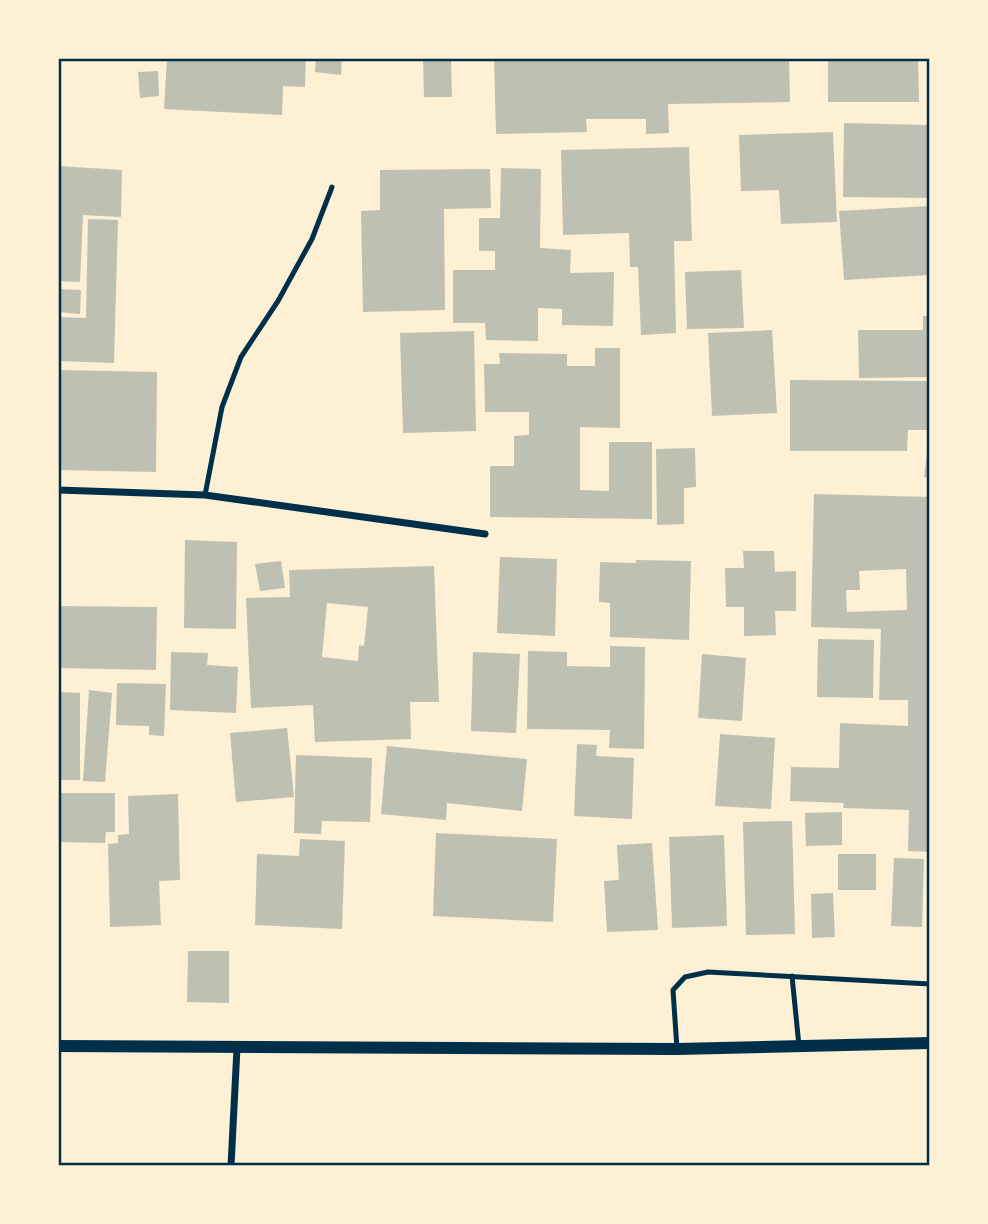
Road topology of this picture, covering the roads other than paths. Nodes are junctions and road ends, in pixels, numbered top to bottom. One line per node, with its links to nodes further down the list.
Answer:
1 (332, 187): 3 (lane)
2 (58, 490): 3 (street)
3 (205, 495): 4 (street)
4 (485, 534)
5 (792, 976): 6 (lane); 10 (lane); 11 (lane)
6 (930, 984)
7 (930, 1043): 10 (street)
8 (58, 1046): 9 (street)
9 (237, 1048): 11 (street); 12 (street)
10 (799, 1048): 11 (street)
11 (677, 1049)
12 (231, 1166)

